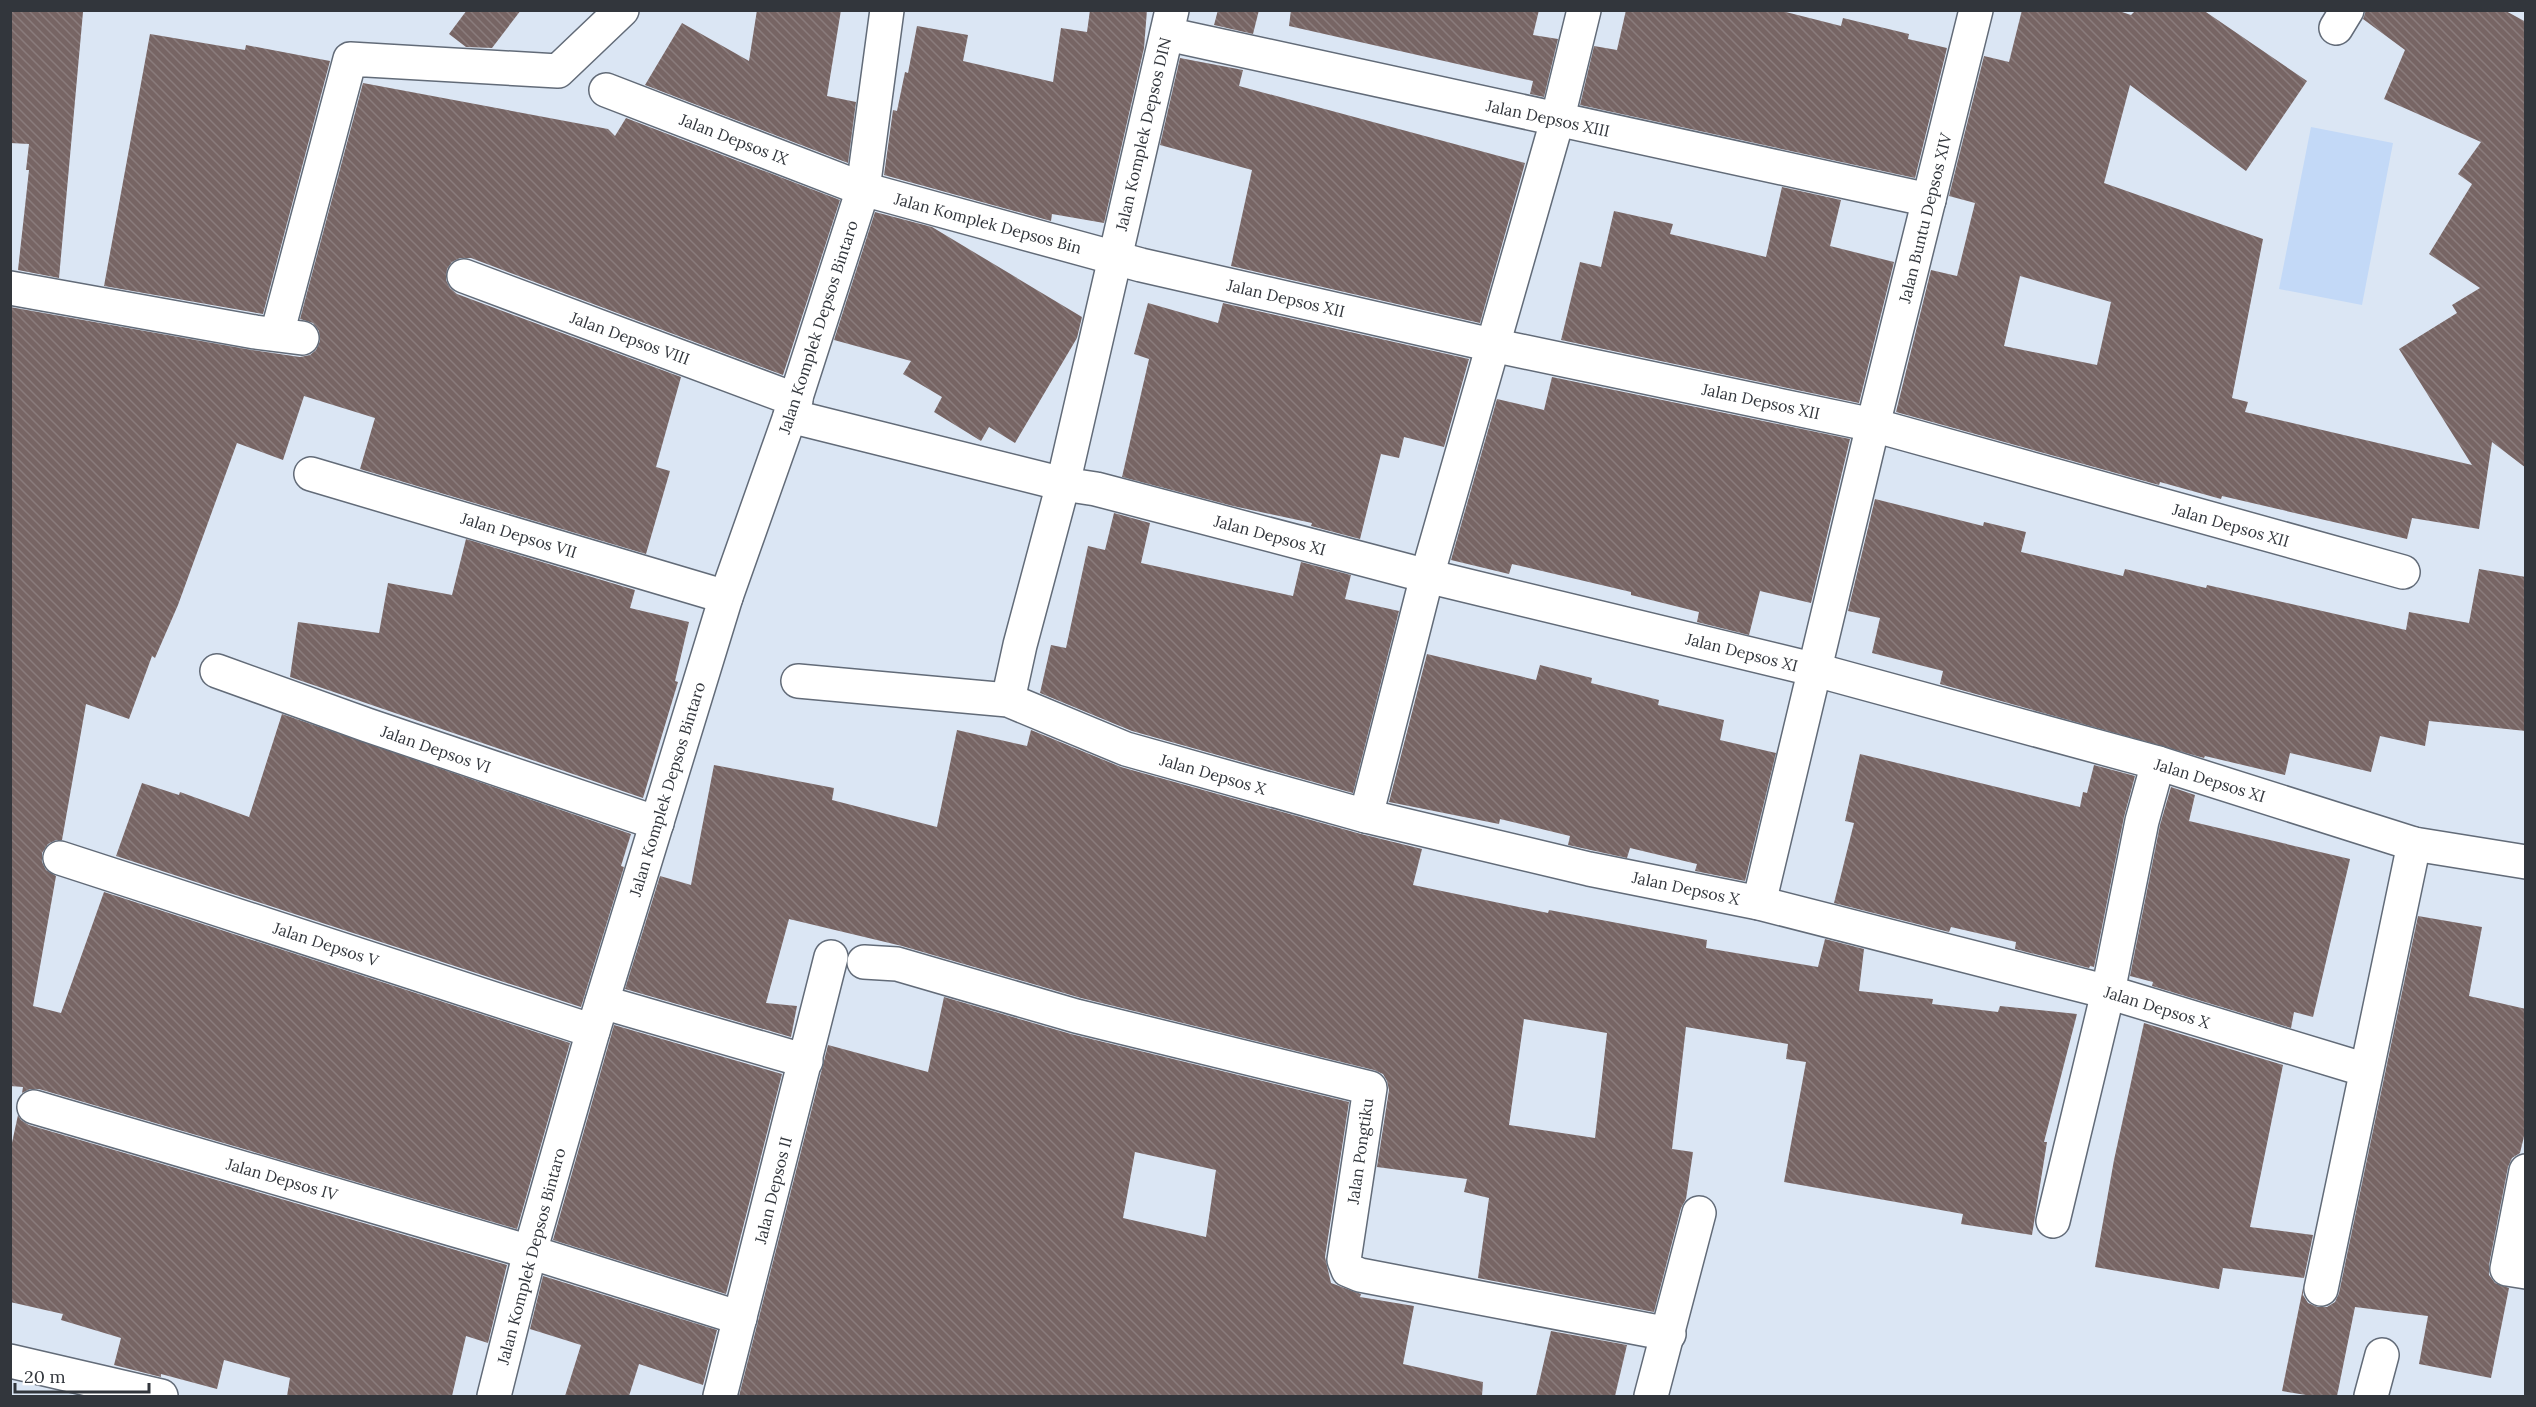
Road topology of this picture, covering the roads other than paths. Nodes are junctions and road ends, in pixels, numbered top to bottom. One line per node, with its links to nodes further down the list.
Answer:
1 (622, 10): 12 (street)
2 (887, 10): 8 (street, Jalan Komplek Depsos Bintaro)
3 (1584, 10): 7 (street)
4 (1976, 10): 9 (street, Jalan Buntu Depsos XIV)
5 (1169, 22): 7 (street, Jalan Depsos XIII); 10 (street, Jalan Komplek Depsos DIN)
6 (606, 90): 8 (street, Jalan Depsos IX)
7 (1557, 121): 9 (street, Jalan Depsos XIII); 13 (street)
8 (862, 189): 10 (street, Jalan Komplek Depsos Bin); 14 (street, Jalan Komplek Depsos Bintaro)
9 (1929, 200): 15 (street, Jalan Buntu Depsos XIV)
10 (1113, 257): 13 (street, Jalan Depsos XII); 17 (street, Jalan Komplek Depsos DIN)
11 (464, 276): 14 (street, Jalan Depsos VIII)
12 (10, 288)
13 (1492, 345): 15 (street, Jalan Depsos XII); 19 (street)
14 (793, 408): 17 (street, Jalan Depsos VIII); 20 (street, Jalan Komplek Depsos Bintaro)
15 (1873, 425): 18 (street, Jalan Depsos XII); 21 (street, Jalan Buntu Depsos XIV)
16 (311, 474): 20 (street, Jalan Depsos VII)
17 (1063, 484): 19 (street, Jalan Depsos XI); 24 (street, Jalan Komplek Depsos DIN)
18 (2403, 572)
19 (1427, 576): 21 (street, Jalan Depsos XI); 26 (street)
20 (726, 597): 27 (street, Jalan Komplek Depsos Bintaro)
21 (1816, 670): 25 (street, Jalan Depsos XI); 31 (street, Jalan Buntu Depsos XIV)
22 (217, 671): 27 (street, Jalan Depsos VI)
23 (798, 681): 24 (street, Jalan Depsos X)
24 (1008, 700): 26 (street, Jalan Depsos X)
25 (2158, 764): 28 (street, Jalan Depsos XI); 34 (street)
26 (1366, 816): 31 (street, Jalan Depsos X)
27 (657, 823): 35 (street, Jalan Komplek Depsos Bintaro)
28 (2414, 844): 30 (street, Jalan Depsos XI); 37 (street)
29 (60, 858): 35 (street, Jalan Depsos V)
30 (2526, 862)
31 (1759, 903): 34 (street, Jalan Depsos X)
32 (831, 957): 36 (street, Jalan Depsos II)
33 (864, 962): 46 (street, Jalan Pongtiku)
34 (2108, 992): 37 (street, Jalan Depsos X); 41 (street)
35 (597, 1017): 36 (street); 42 (street, Jalan Komplek Depsos Bintaro)
36 (806, 1061): 45 (street, Jalan Depsos II)
37 (2366, 1070): 44 (street)
38 (34, 1107): 42 (street, Jalan Depsos IV)
39 (2526, 1171): 43 (street)
40 (1699, 1214): 46 (street)
41 (2053, 1221)
42 (530, 1252): 45 (street); 50 (street, Jalan Komplek Depsos Bintaro)
43 (2526, 1272)
44 (2320, 1289)
45 (740, 1318): 51 (street, Jalan Depsos II)
46 (1669, 1334): 52 (street)
47 (2382, 1355): 53 (street)
48 (10, 1361): 49 (street)
49 (161, 1396)
50 (494, 1396)
51 (720, 1396)
52 (1651, 1396)
53 (2371, 1396)

